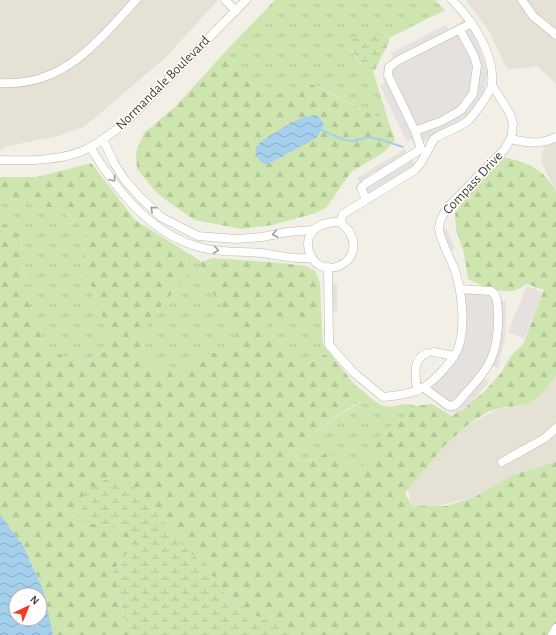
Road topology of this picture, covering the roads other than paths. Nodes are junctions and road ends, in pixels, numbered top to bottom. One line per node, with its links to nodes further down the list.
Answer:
1 (136, 0): 10 (street)
2 (225, 0): 6 (street)
3 (246, 0): 6 (street, Normandale Boulevard)
4 (452, 0): 7 (street)
5 (522, 0): 9 (street)
6 (236, 11): 14 (street, Normandale Boulevard)
7 (472, 23): 8 (street); 11 (street)
8 (460, 30): 12 (street); 12 (street)
9 (556, 35)
10 (0, 83)
11 (492, 85): 15 (street, Compass Drive); 17 (street)
12 (415, 131): 17 (street)
13 (556, 137): 15 (street)
14 (103, 139): 16 (street, Normandale Boulevard); 21 (street, one-way to 14)
15 (511, 139): 24 (street, Compass Drive)
16 (90, 147): 18 (street, Normandale Boulevard); 22 (street, one-way to 22)
17 (423, 152): 19 (street); 19 (street)
18 (0, 160)
19 (366, 199): 20 (street)
20 (340, 222): 21 (street); 23 (street)
21 (313, 230): 22 (street)
22 (312, 258): 23 (street)
23 (328, 267): 26 (street)
24 (460, 289): 25 (street, Compass Drive); 26 (street)
25 (454, 356): 26 (street, Compass Drive); 26 (street)
26 (420, 389)
27 (556, 428): 28 (street)
28 (502, 462)
29 (556, 628): 30 (street)
30 (552, 635)

